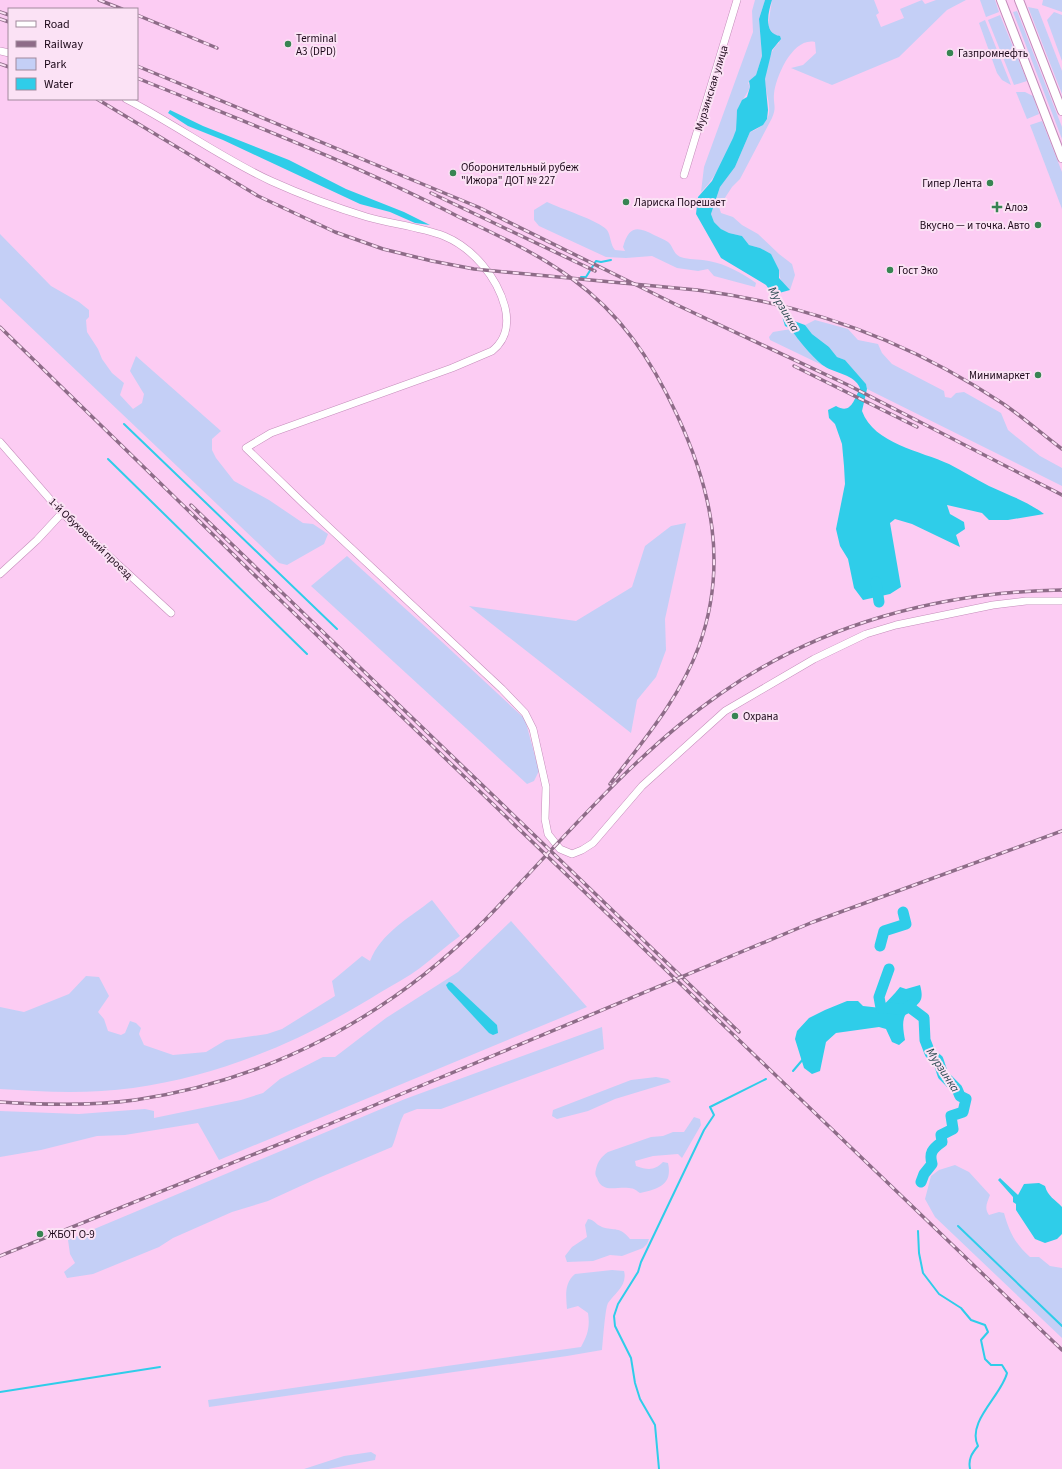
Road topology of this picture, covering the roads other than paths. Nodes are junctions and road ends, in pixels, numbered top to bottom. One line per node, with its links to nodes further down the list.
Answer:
1 (737, 0): 7 (street, Мурзинская улица)
2 (1001, 0): 6 (street)
3 (1019, 0): 5 (street)
4 (128, 100): 11 (street)
5 (1062, 111)
6 (1062, 158)
7 (684, 175)
8 (0, 442): 9 (street, 1-й Обуховский проезд)
9 (62, 513): 10 (street); 12 (street, 1-й Обуховский проезд)
10 (0, 574)
11 (1062, 601)
12 (171, 613)

